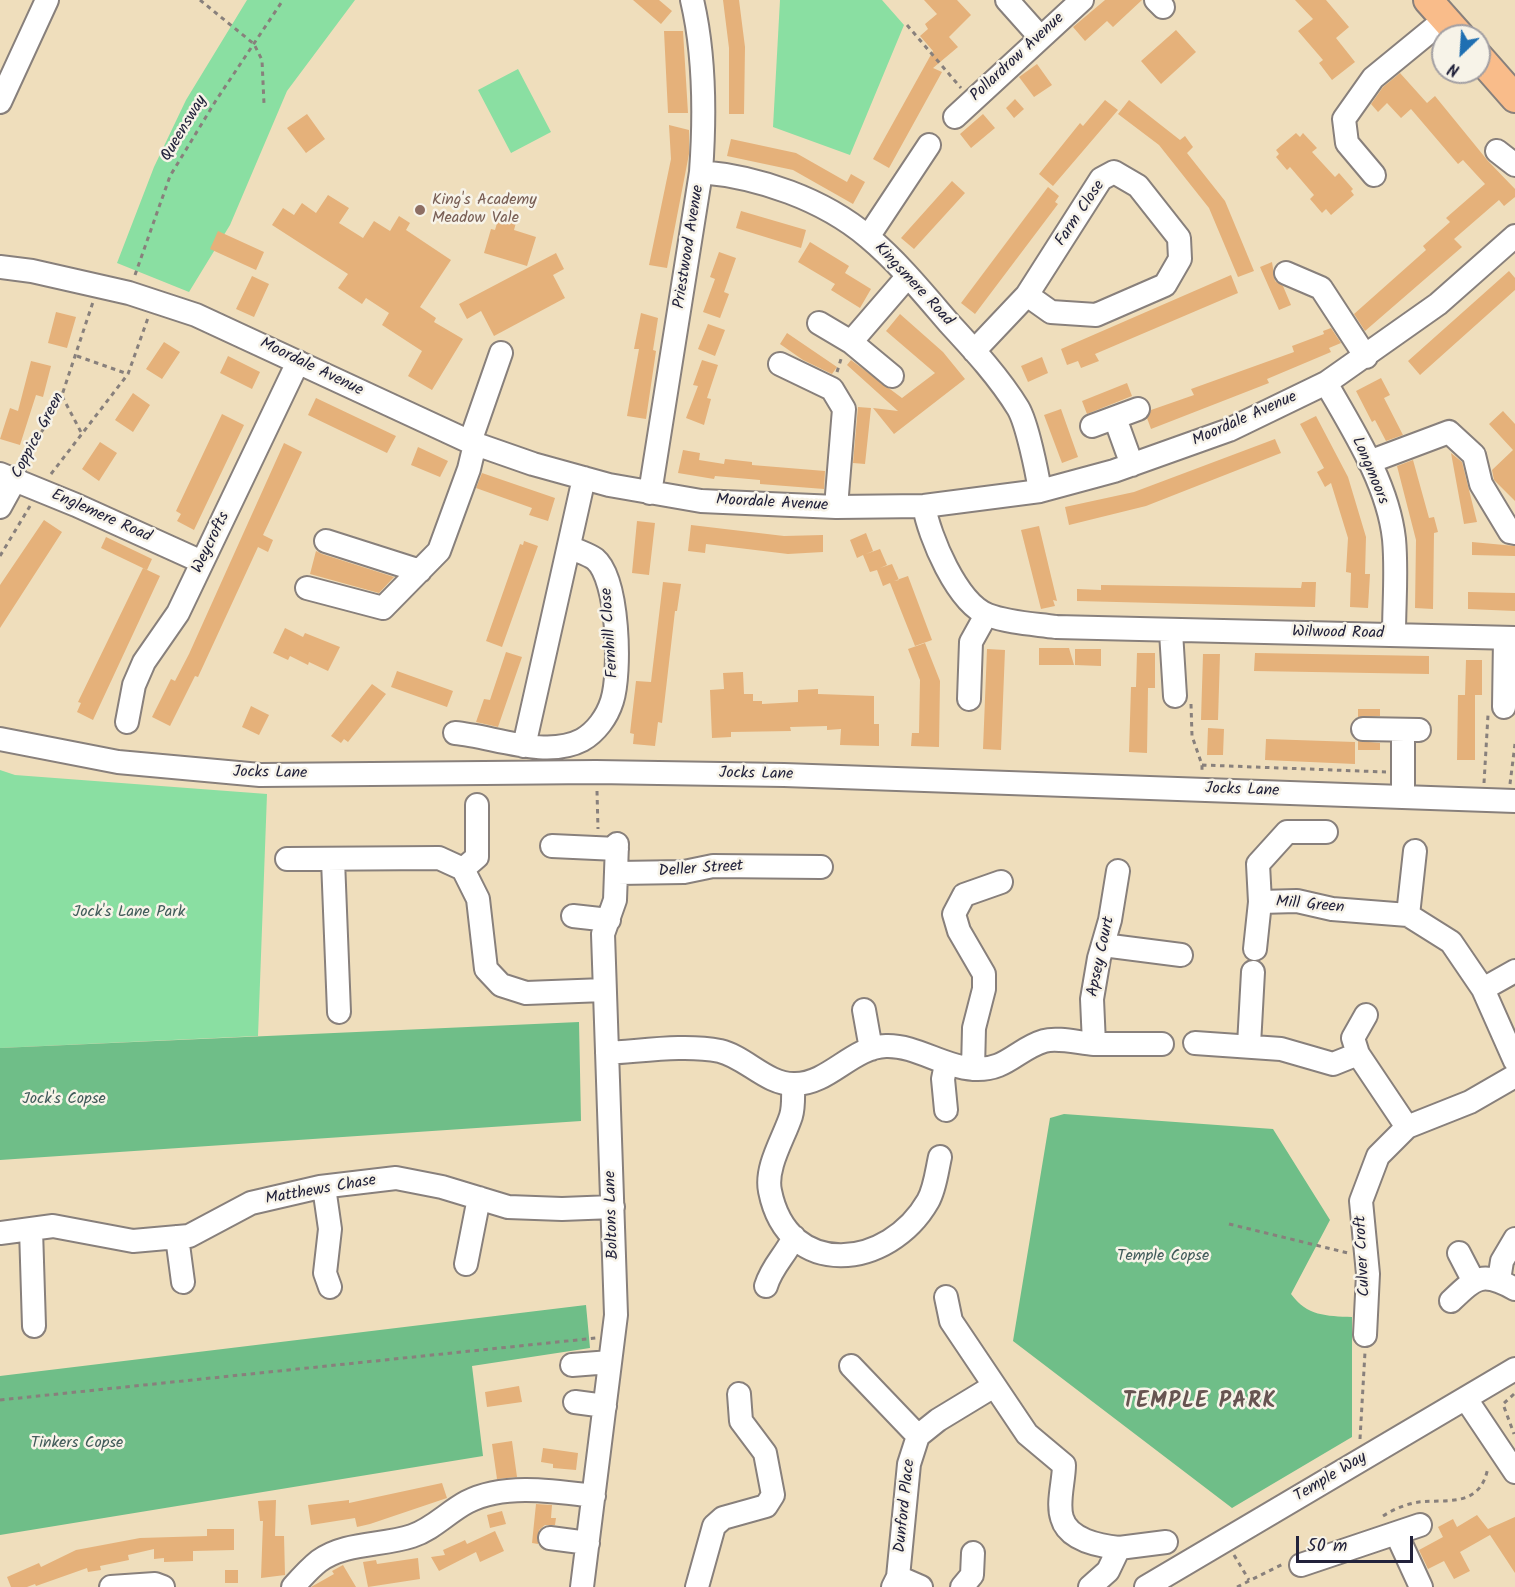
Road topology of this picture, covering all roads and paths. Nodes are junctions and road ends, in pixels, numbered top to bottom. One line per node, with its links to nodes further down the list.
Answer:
1 (47, 0): 14 (street)
2 (200, 0): 10 (path)
3 (283, 0): 10 (path, Queensway)
4 (692, 0): 20 (street, Priestwood Avenue)
5 (1007, 0): 9 (street)
6 (1082, 0): 9 (street, Pollardrow Avenue)
7 (1444, 18): 21 (street)
8 (907, 25): 13 (path)
9 (1040, 38): 13 (street, Pollardrow Avenue)
10 (254, 44): 15 (path); 27 (path, Queensway)
11 (1491, 69): 12 (main road)
12 (1510, 89)
13 (972, 101): 16 (street, Pollardrow Avenue)
14 (0, 102)
15 (264, 104)
16 (955, 117)
17 (929, 145): 23 (street)
18 (1497, 151): 19 (street)
19 (1515, 165)
20 (701, 172): 23 (street, Kingsmere Road); 55 (street, Priestwood Avenue)
21 (1374, 175)
22 (1515, 236): 36 (street, Moordale Avenue)
23 (868, 237): 26 (street, Kingsmere Road)
24 (0, 267): 37 (street, Moordale Avenue)
25 (1286, 273): 36 (street)
26 (908, 276): 32 (street); 33 (street, Kingsmere Road)
27 (132, 282)
28 (95, 294): 35 (path, Coppice Green)
29 (1027, 294): 29 (street, Farm Close); 33 (street, Farm Close)
30 (153, 310): 39 (path, Coppice Green)
31 (819, 323): 32 (street)
32 (851, 342): 40 (street); 42 (path)
33 (974, 351): 54 (street, Kingsmere Road)
34 (501, 353): 48 (street)
35 (77, 356): 39 (path); 43 (path, Coppice Green)
36 (1366, 357): 41 (street, Moordale Avenue)
37 (298, 362): 48 (street, Moordale Avenue); 64 (street, Weycrofts)
38 (780, 364): 42 (street)
39 (128, 374): 47 (path, Coppice Green)
40 (892, 376)
41 (1326, 383): 49 (street, Longmoors); 50 (street, Moordale Avenue)
42 (832, 389): 59 (street)
43 (62, 396): 47 (path); 51 (path, Coppice Green)
44 (1138, 410): 45 (street)
45 (1115, 418): 46 (street); 50 (street)
46 (1092, 426)
47 (82, 434): 52 (path, Coppice Green)
48 (472, 443): 53 (street, Moordale Avenue); 65 (street)
49 (1369, 462): 60 (street); 69 (street, Longmoors)
50 (1132, 465): 54 (street, Moordale Avenue)
51 (8, 476): 58 (street, Coppice Green); 64 (street, Englemere Road)
52 (49, 478)
53 (584, 478): 55 (street, Moordale Avenue); 62 (street)
54 (1040, 491): 57 (street, Moordale Avenue)
55 (650, 493): 59 (street, Moordale Avenue)
56 (32, 502): 63 (path, Coppice Green)
57 (924, 506): 59 (street, Moordale Avenue); 67 (street)
58 (0, 507)
59 (837, 507)
60 (1515, 533)
61 (326, 541): 65 (street)
62 (570, 547): 79 (street); 79 (street, Fernhill Close)
63 (0, 556)
64 (202, 562): 74 (street, Weycrofts)
65 (420, 571): 66 (street)
66 (307, 588)
67 (986, 615): 68 (street, Wilwood Road); 72 (street)
68 (1171, 632): 69 (street, Wilwood Road); 71 (street)
69 (1394, 635): 70 (street, Wilwood Road)
70 (1510, 638): 73 (street, Wilwood Road)
71 (1175, 696): 80 (path)
72 (969, 699)
73 (1503, 706): 83 (path)
74 (127, 722)
75 (1363, 729): 80 (street)
76 (452, 732): 79 (street, Fernhill Close)
77 (0, 739): 82 (street, Jocks Lane)
78 (1515, 744): 84 (path)
79 (524, 746)
80 (1403, 772): 82 (street)
81 (596, 782): 88 (path)
82 (1403, 797): 83 (street, Jocks Lane)
83 (1483, 800): 84 (street, Jocks Lane)
84 (1512, 801)
85 (477, 805): 93 (street)
86 (1326, 832): 97 (street)
87 (552, 846): 88 (street)
88 (614, 847): 95 (street, Boltons Lane)
89 (1415, 851): 98 (street)
90 (287, 859): 91 (street)
91 (333, 860): 93 (street); 109 (street)
92 (821, 867): 95 (street, Deller Street)
93 (463, 869): 107 (street)
94 (1118, 871): 101 (street, Apsey Court)
95 (617, 873): 100 (street, Boltons Lane)
96 (1001, 882): 120 (street)
97 (1260, 902): 98 (street, Mill Green); 102 (street, Mill Green)
98 (1408, 915): 106 (street, Mill Green)
99 (573, 916): 100 (street)
100 (609, 920): 107 (street, Boltons Lane)
101 (1102, 945): 103 (street); 112 (street, Apsey Court)
102 (1254, 949)
103 (1181, 956)
104 (1515, 971): 106 (street)
105 (1253, 972): 114 (street)
106 (1483, 989): 118 (street, Mill Green)
107 (604, 990): 116 (street, Boltons Lane)
108 (864, 1010): 115 (street)
109 (339, 1012)
110 (1366, 1015): 117 (street)
111 (1195, 1043): 114 (street)
112 (1094, 1044): 113 (street); 120 (street)
113 (1162, 1044)
114 (1249, 1045): 117 (street)
115 (871, 1049): 119 (street); 122 (street)
116 (607, 1053): 122 (street); 128 (street, Boltons Lane)
117 (1358, 1054): 124 (street)
118 (1515, 1061)
119 (946, 1064): 120 (street); 123 (street)
120 (973, 1069)
121 (1515, 1076): 124 (street, Culver Croft)
122 (793, 1084): 133 (street)
123 (946, 1110)
124 (1407, 1127): 136 (street, Culver Croft)
125 (940, 1157): 133 (street)
126 (324, 1187): 127 (street, Matthews Chase); 132 (street, Matthews Chase); 142 (street)
127 (479, 1198): 128 (street, Matthews Chase); 137 (street)
128 (613, 1207): 147 (street, Boltons Lane)
129 (1229, 1224): 136 (path)
130 (31, 1229): 131 (street, Matthews Chase); 132 (street, Matthews Chase); 145 (street)
131 (0, 1233)
132 (177, 1237): 139 (street)
133 (794, 1237): 141 (street)
134 (1515, 1239): 140 (street)
135 (1459, 1253): 138 (street)
136 (1367, 1258): 146 (street, Culver Croft)
137 (466, 1264)
138 (1473, 1280): 140 (street); 144 (street)
139 (183, 1282)
140 (1507, 1284)
141 (766, 1286)
142 (330, 1287)
143 (946, 1297): 152 (street)
144 (1451, 1301)
145 (34, 1326)
146 (1365, 1335): 161 (path)
147 (613, 1338): 148 (street, Boltons Lane); 156 (path)
148 (610, 1362): 149 (street); 158 (street, Boltons Lane)
149 (572, 1365)
150 (851, 1366): 159 (street, Dunford Place)
151 (1515, 1369): 155 (street, Temple Way)
152 (994, 1386): 159 (street, Dunford Place); 169 (street)
153 (1515, 1393): 160 (path)
154 (739, 1394): 179 (street)
155 (1466, 1399): 162 (street); 183 (street, Temple Way)
156 (0, 1400)
157 (575, 1402): 158 (street)
158 (605, 1406): 163 (street, Boltons Lane)
159 (918, 1436): 174 (street, Dunford Place)
160 (1515, 1436)
161 (1360, 1448)
162 (1515, 1472)
163 (594, 1496): 168 (street, Boltons Lane); 177 (street)
164 (1420, 1525): 165 (street)
165 (1397, 1535): 172 (street); 184 (street)
166 (550, 1538): 168 (street)
167 (1166, 1542): 169 (street)
168 (588, 1543): 178 (street, Boltons Lane)
169 (1119, 1548): 182 (street)
170 (1232, 1551): 173 (path)
171 (973, 1553): 181 (street)
172 (1301, 1565)
173 (1249, 1580)
174 (896, 1582): 180 (street, Dunford Place)
175 (111, 1587): 176 (street)
176 (163, 1587)
177 (293, 1587)
178 (582, 1587)
179 (698, 1587)
180 (921, 1587)
181 (962, 1587)
182 (1090, 1587)
183 (1146, 1587)
184 (1421, 1587)

